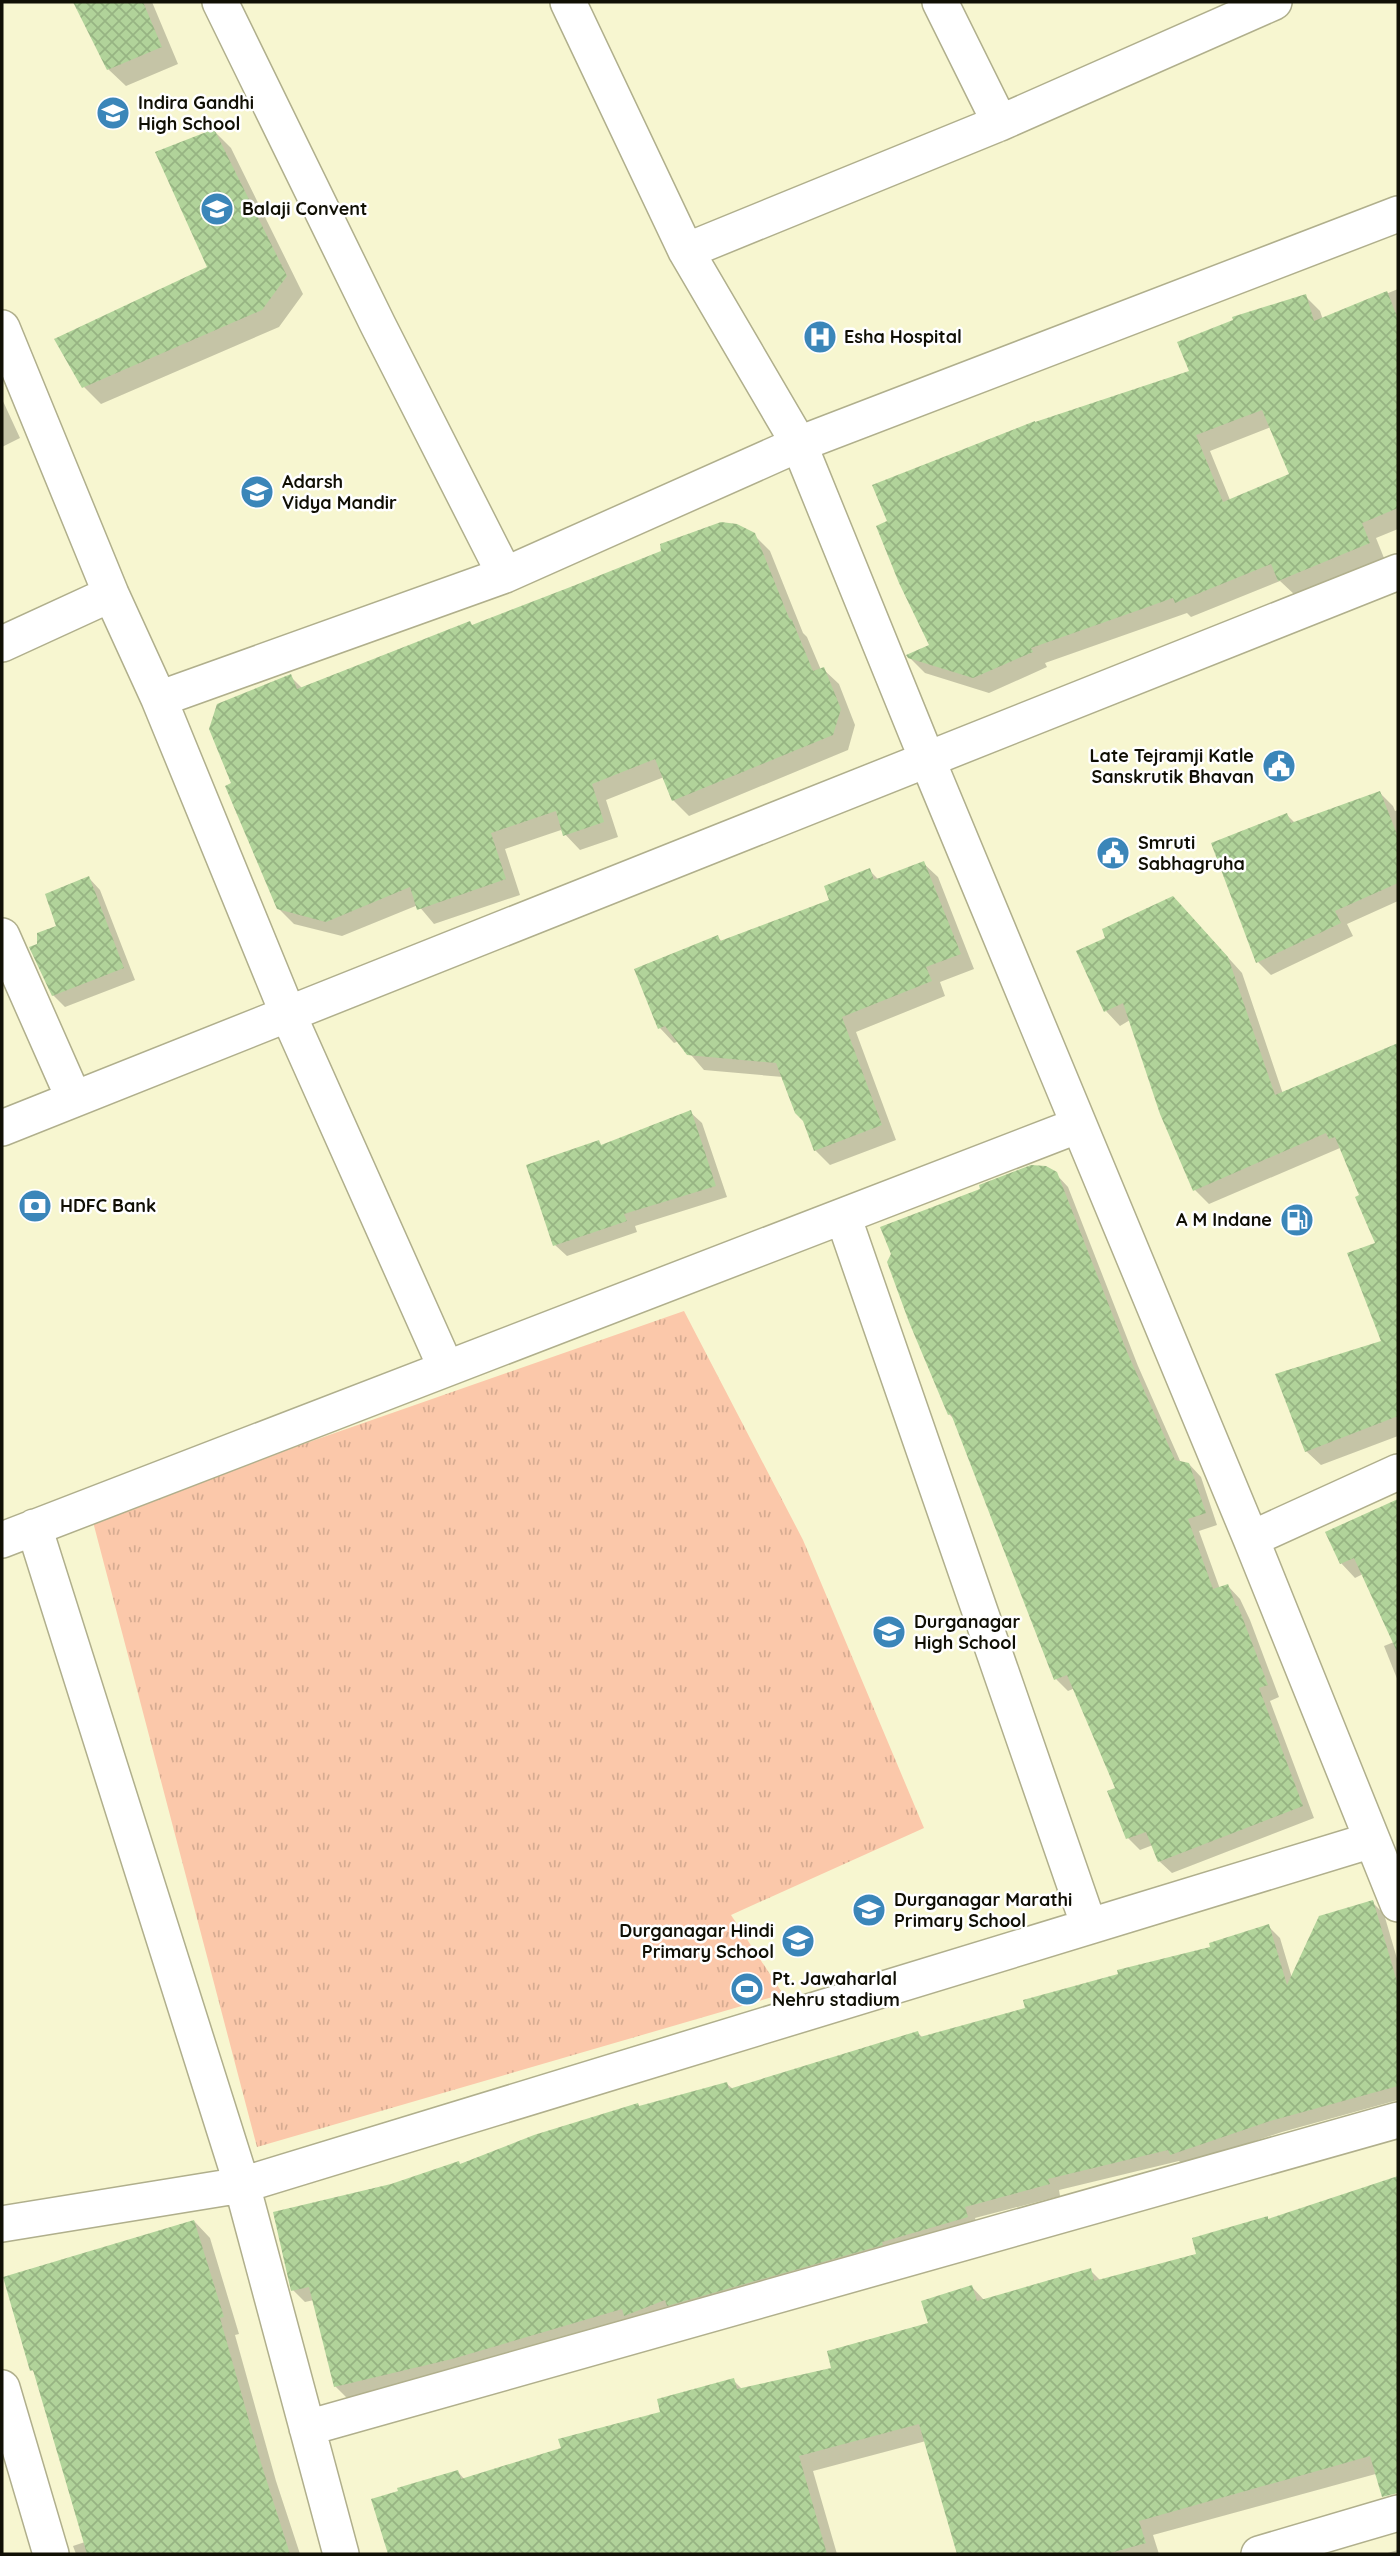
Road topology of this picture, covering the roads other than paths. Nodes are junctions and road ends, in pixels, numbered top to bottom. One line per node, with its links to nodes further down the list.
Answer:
1 (220, 2): 12 (street)
2 (568, 2): 8 (street)
3 (940, 2): 6 (street)
4 (1274, 2): 5 (street)
5 (1232, 10): 6 (street)
6 (1000, 123): 8 (street)
7 (1398, 214): 10 (street)
8 (686, 251): 10 (street)
9 (2, 328): 13 (street)
10 (799, 444): 12 (street); 16 (street)
11 (1398, 572): 16 (street)
12 (505, 575): 15 (street)
13 (111, 594): 14 (street); 15 (street)
14 (2, 644)
15 (159, 699): 18 (street)
16 (927, 759): 18 (street); 20 (street)
17 (2, 936): 19 (street)
18 (288, 1014): 19 (street); 23 (street)
19 (74, 1099): 21 (street)
20 (1079, 1125): 22 (street); 26 (street)
21 (2, 1128)
22 (843, 1216): 23 (street); 29 (street)
23 (446, 1368): 25 (street)
24 (1398, 1472): 26 (street)
25 (18, 1534): 31 (street)
26 (1251, 1539): 27 (street)
27 (1372, 1839): 28 (street); 29 (street)
28 (1398, 1904)
29 (1089, 1926): 31 (street)
30 (1398, 2120): 34 (street)
31 (242, 2185): 32 (street); 34 (street)
32 (2, 2224)
33 (2, 2388): 36 (street)
34 (307, 2428): 37 (street)
35 (1398, 2513): 38 (street)
36 (51, 2554)
37 (341, 2554)
38 (1259, 2554)

